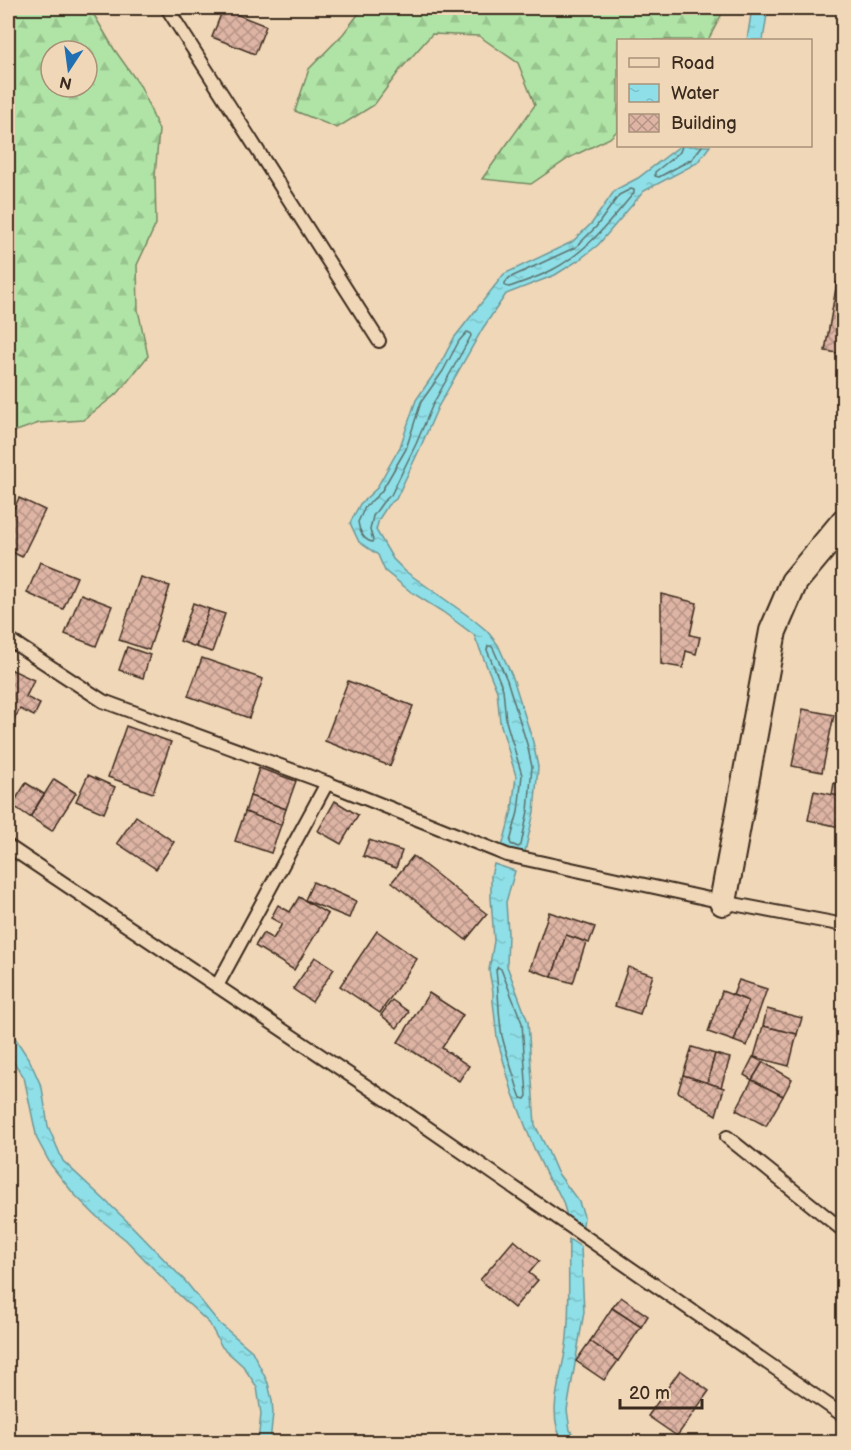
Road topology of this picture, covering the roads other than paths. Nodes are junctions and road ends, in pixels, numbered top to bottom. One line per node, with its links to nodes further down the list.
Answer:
1 (167, 8): 2 (lane)
2 (379, 342)
3 (843, 522): 7 (street)
4 (8, 639): 5 (lane)
5 (327, 783): 7 (lane); 9 (lane)
6 (8, 846): 9 (lane)
7 (723, 902): 8 (lane)
8 (843, 925)
9 (217, 986): 12 (lane)
10 (727, 1137): 11 (lane)
11 (843, 1231)
12 (843, 1416)

